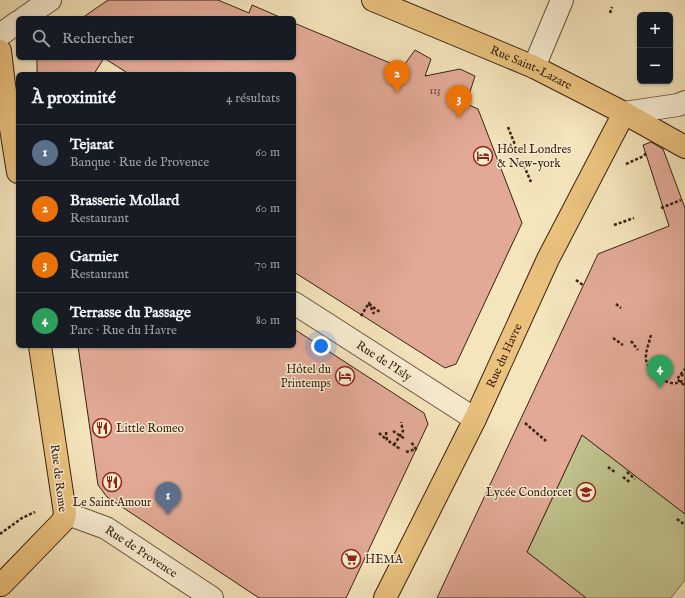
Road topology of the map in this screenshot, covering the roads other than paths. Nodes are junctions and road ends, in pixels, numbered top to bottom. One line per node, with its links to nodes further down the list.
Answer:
1 (50, 0): 4 (street)
2 (373, 0): 8 (main road, Rue Saint-Lazare)
3 (562, 0): 8 (street)
4 (27, 16)
5 (16, 23): 6 (street)
6 (0, 35)
7 (0, 51): 11 (main road)
8 (534, 67): 10 (main road, Rue Saint-Lazare)
9 (685, 102): 10 (street)
10 (624, 113): 12 (main road, Rue Saint-Lazare); 16 (main road, Rue du Havre)
11 (14, 126): 13 (main road)
12 (685, 147)
13 (16, 149)
14 (296, 305): 16 (street, Rue de l'Isly)
15 (40, 348): 17 (main road, Rue de Rome)
16 (475, 419): 20 (main road, Rue du Havre)
17 (66, 513): 18 (main road, Rue de Rome); 19 (street, Rue de Provence)
18 (5, 589)
19 (212, 598)
20 (386, 598)

